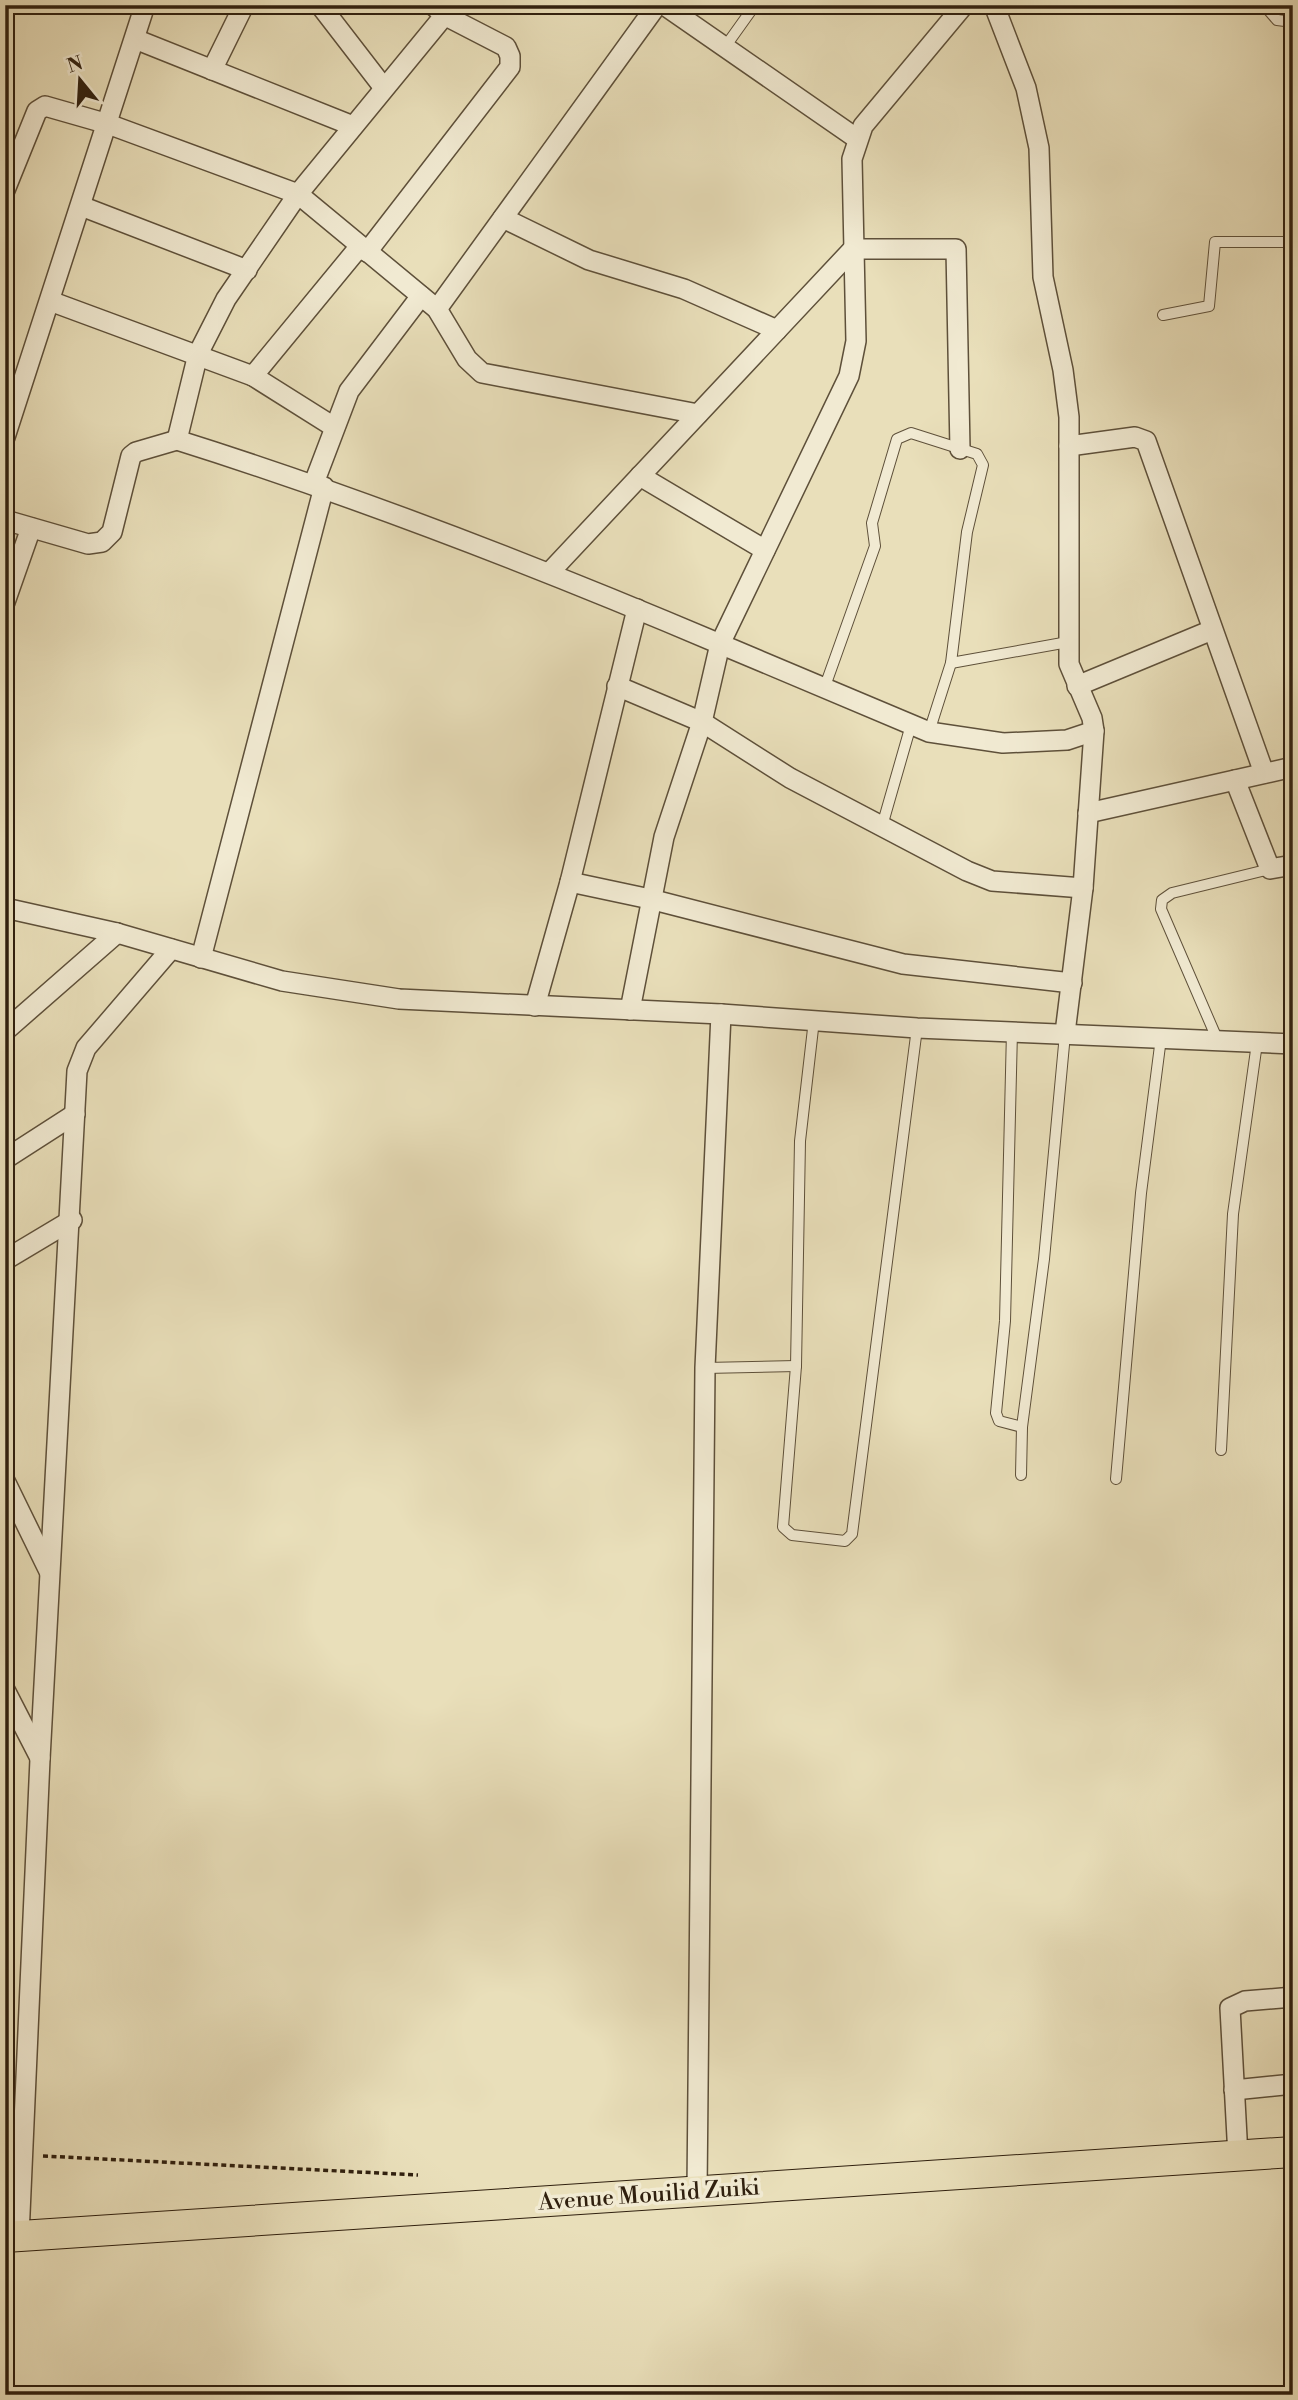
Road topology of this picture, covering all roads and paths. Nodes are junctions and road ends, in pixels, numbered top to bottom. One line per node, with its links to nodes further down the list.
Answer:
1 (145, 5): 12 (street)
2 (244, 5): 14 (street)
3 (320, 5): 15 (street)
4 (657, 5): 22 (street)
5 (664, 5): 13 (street)
6 (755, 5): 13 (lane)
7 (964, 5): 18 (street)
8 (994, 5): 38 (street)
9 (1264, 5): 11 (lane)
10 (443, 9): 15 (street); 24 (street)
11 (1293, 22)
12 (135, 39): 14 (street); 16 (street)
13 (725, 47): 18 (street)
14 (212, 70): 17 (street)
15 (384, 88): 17 (street)
16 (108, 124): 19 (street); 20 (street); 21 (street)
17 (354, 126): 20 (street)
18 (856, 138): 25 (street)
19 (5, 190)
20 (299, 194): 24 (street); 26 (street)
21 (81, 206): 26 (street); 28 (street)
22 (503, 218): 29 (street); 31 (street)
23 (1293, 242): 30 (lane)
24 (363, 249): 27 (street); 33 (street)
25 (853, 249): 31 (street); 39 (street); 44 (street)
26 (247, 270): 32 (street)
27 (421, 296): 29 (street); 35 (street)
28 (50, 301): 32 (street); 36 (street)
29 (437, 309): 34 (street)
30 (1163, 315)
31 (777, 330): 34 (street)
32 (198, 354): 33 (street); 37 (street)
33 (253, 376): 35 (street)
34 (698, 414): 40 (street)
35 (334, 427): 41 (street)
36 (5, 438)
37 (177, 440): 41 (street); 43 (street)
38 (1069, 446): 48 (street); 49 (street)
39 (960, 449): 51 (lane); 54 (lane)
40 (640, 476): 44 (street); 45 (street)
41 (319, 485): 45 (street); 71 (street)
42 (5, 520): 43 (street)
43 (31, 528): 46 (street)
44 (765, 550): 50 (street)
45 (550, 572): 47 (street)
46 (5, 602)
47 (637, 609): 50 (street); 52 (street)
48 (1212, 630): 53 (street); 59 (street)
49 (1068, 642): 51 (lane); 53 (street)
50 (720, 645): 54 (street); 55 (street)
51 (951, 663): 56 (lane)
52 (617, 686): 55 (street); 65 (street)
53 (1077, 686): 57 (street)
54 (824, 688): 56 (street)
55 (702, 722): 62 (street); 67 (street)
56 (920, 728): 57 (street); 62 (lane)
57 (1094, 731): 61 (street)
58 (1293, 767): 59 (street)
59 (1264, 773): 60 (street)
60 (1235, 780): 61 (street); 64 (street)
61 (1088, 813): 66 (street)
62 (882, 827): 66 (street)
63 (1293, 864): 64 (street)
64 (1270, 869): 82 (lane)
65 (570, 882): 67 (street); 73 (street)
66 (1083, 888): 72 (street)
67 (650, 899): 72 (street); 74 (street)
68 (5, 908): 69 (street)
69 (117, 933): 70 (street); 78 (street)
70 (171, 949): 71 (street); 85 (street)
71 (201, 958): 73 (street)
72 (1072, 983): 80 (street)
73 (535, 1006): 74 (street)
74 (630, 1010): 75 (street)
75 (721, 1014): 76 (street); 90 (street)
76 (814, 1020): 77 (street); 89 (lane)
77 (917, 1028): 79 (street); 89 (lane)
78 (5, 1031)
79 (1012, 1031): 80 (street); 91 (lane)
80 (1065, 1033): 81 (street); 91 (lane)
81 (1161, 1037): 82 (street); 94 (lane)
82 (1218, 1041): 83 (street)
83 (1257, 1043): 84 (street); 92 (lane)
84 (1293, 1044)
85 (75, 1114): 86 (street); 87 (street)
86 (5, 1158)
87 (72, 1220): 88 (street); 96 (street)
88 (5, 1260)
89 (796, 1367): 90 (lane)
90 (705, 1368): 106 (street)
91 (1022, 1426): 93 (lane)
92 (1221, 1450)
93 (1021, 1475)
94 (1116, 1479)
95 (5, 1480): 96 (street)
96 (50, 1573): 98 (street)
97 (5, 1690): 98 (street)
98 (40, 1759): 103 (street)
99 (1293, 1997): 101 (street)
100 (1293, 2084): 101 (street)
101 (1234, 2090): 104 (street)
102 (1293, 2152): 104 (main road, Avenue Mouilid Zuiki)
103 (22, 2155): 105 (path); 107 (street)
104 (1238, 2156): 106 (main road, Avenue Mouilid Zuiki)
105 (418, 2175)
106 (696, 2192): 107 (main road, Avenue Mouilid Zuiki)
107 (12, 2236)

